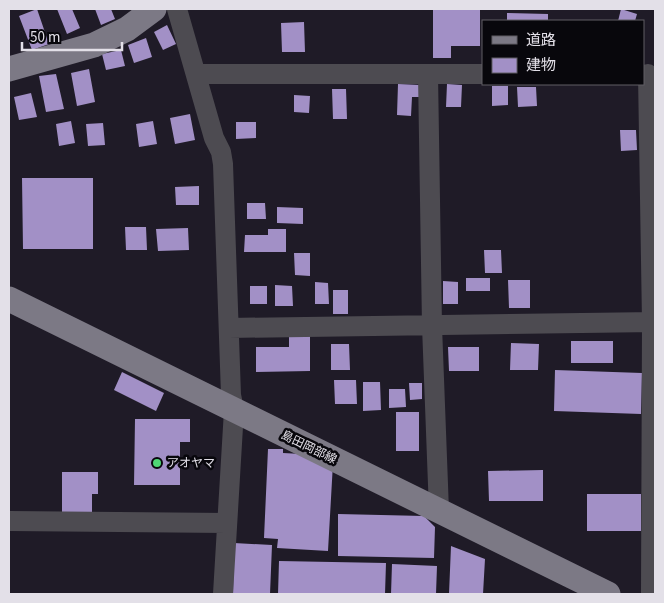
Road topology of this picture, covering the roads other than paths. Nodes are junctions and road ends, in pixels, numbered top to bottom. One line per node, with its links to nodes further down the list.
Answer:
1 (154, 9): 3 (main road)
2 (177, 9): 4 (street)
3 (9, 69)
4 (196, 74): 5 (street); 11 (street)
5 (428, 74): 6 (street); 10 (street)
6 (482, 74)
7 (649, 74): 9 (street)
8 (9, 299): 12 (main road, 島田岡部線)
9 (654, 322): 10 (street); 18 (street)
10 (432, 326): 11 (street); 13 (street)
11 (229, 328): 12 (street)
12 (234, 410): 13 (main road, 島田岡部線); 15 (street)
13 (439, 511): 17 (main road, 島田岡部線)
14 (9, 521): 15 (street)
15 (227, 523): 16 (street)
16 (223, 594)
17 (608, 594)
18 (651, 594)

